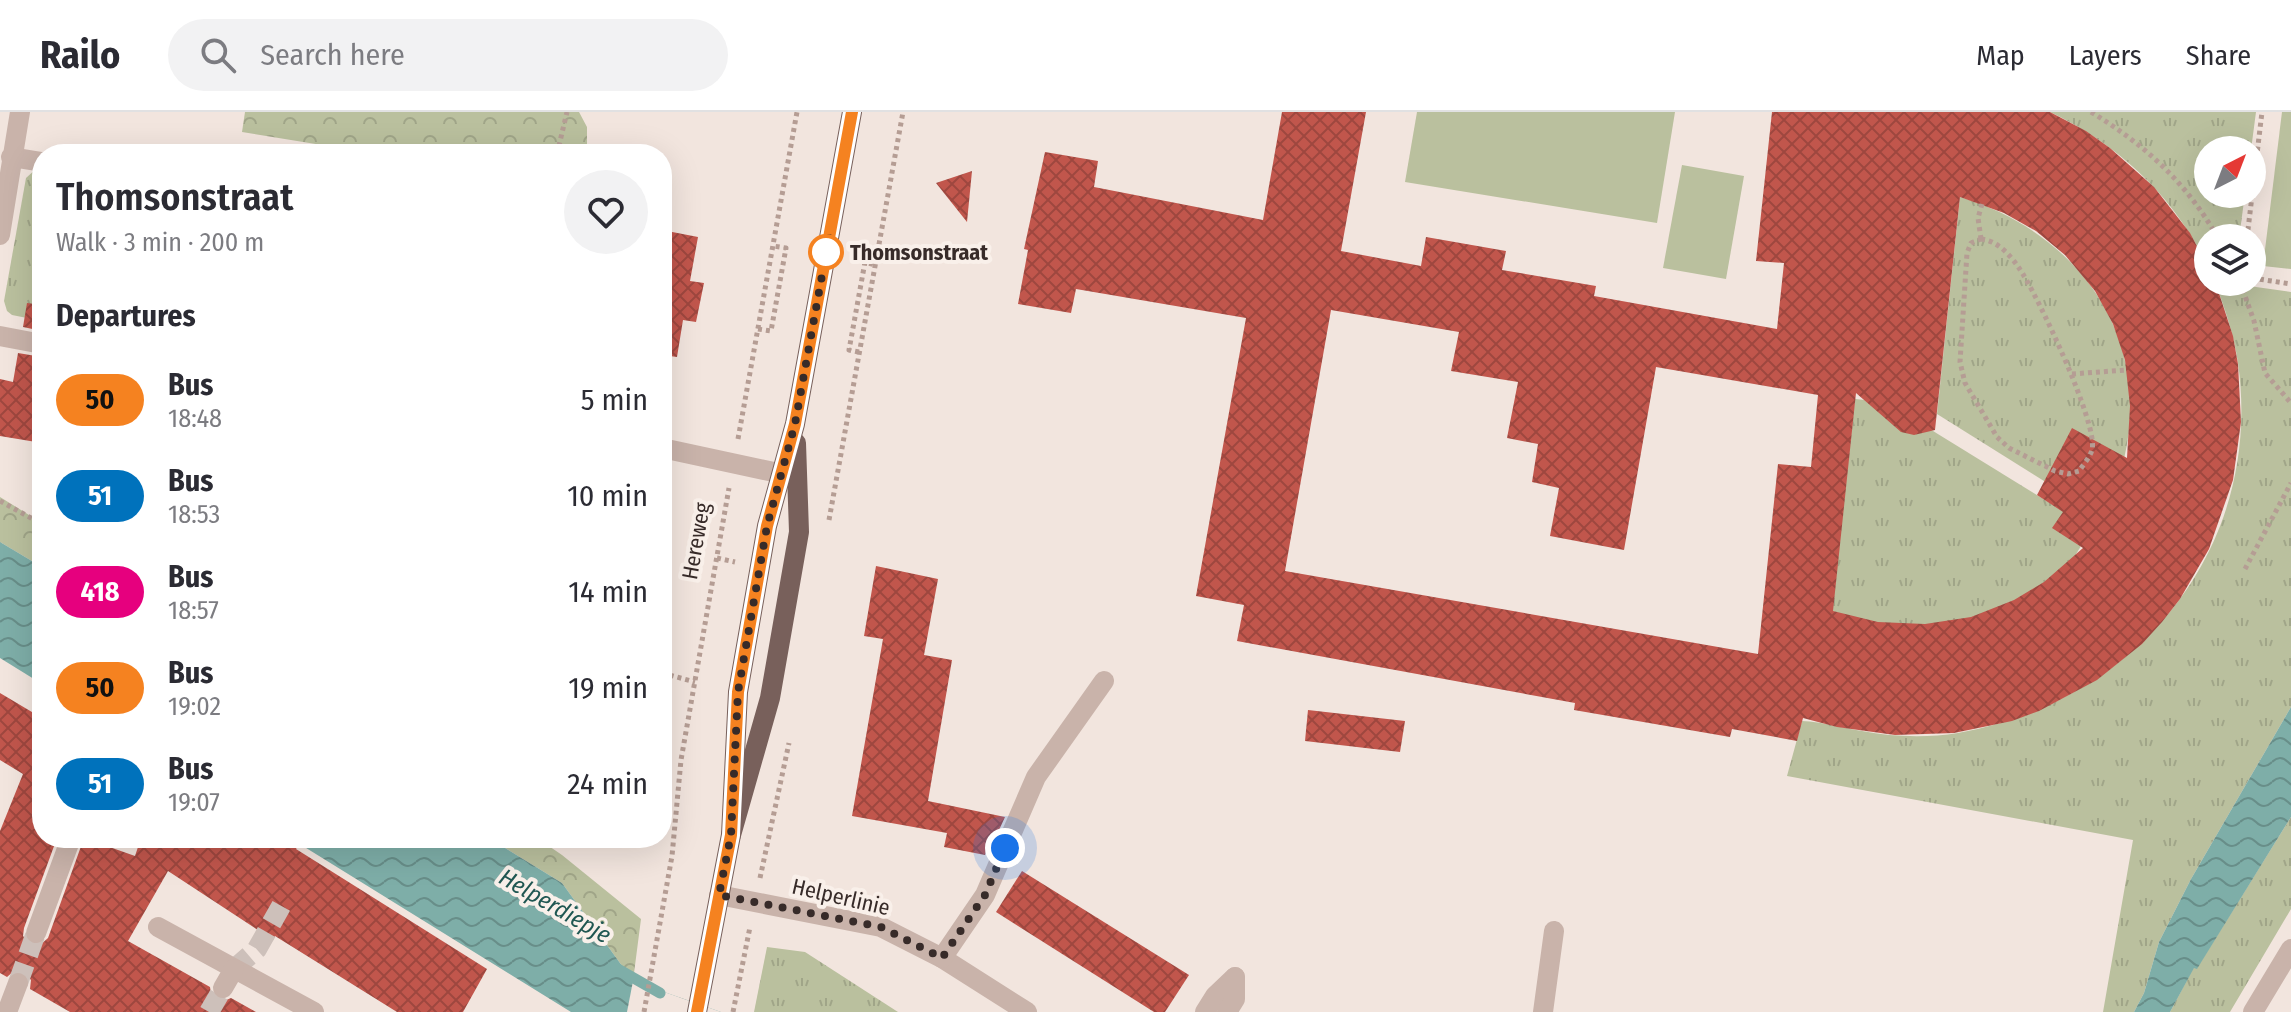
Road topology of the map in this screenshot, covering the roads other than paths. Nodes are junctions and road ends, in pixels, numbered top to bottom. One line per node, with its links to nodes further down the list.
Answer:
1 (20, 112): 3 (street)
2 (852, 112): 9 (main road)
3 (11, 157): 4 (street); 5 (street)
4 (32, 160)
5 (0, 235)
6 (0, 336): 7 (street)
7 (32, 342)
8 (672, 450): 9 (street)
9 (789, 475): 11 (main road); 11 (main road)
10 (1104, 681): 18 (street)
11 (731, 835): 13 (main road)
12 (67, 848): 16 (street)
13 (719, 895): 18 (street, Helperlinie); 22 (main road)
14 (158, 927): 19 (street)
15 (1554, 931): 28 (street)
16 (36, 933)
17 (2291, 949): 29 (street)
18 (942, 958): 25 (street, Helperlinie)
19 (234, 969): 21 (street); 24 (street)
20 (18, 983): 23 (street)
21 (223, 988)
22 (698, 1008)
23 (7, 1012)
24 (314, 1012)
25 (1027, 1012)
26 (1205, 1012): 27 (street)
27 (1227, 1012)
28 (1543, 1012)
29 (2253, 1012)

